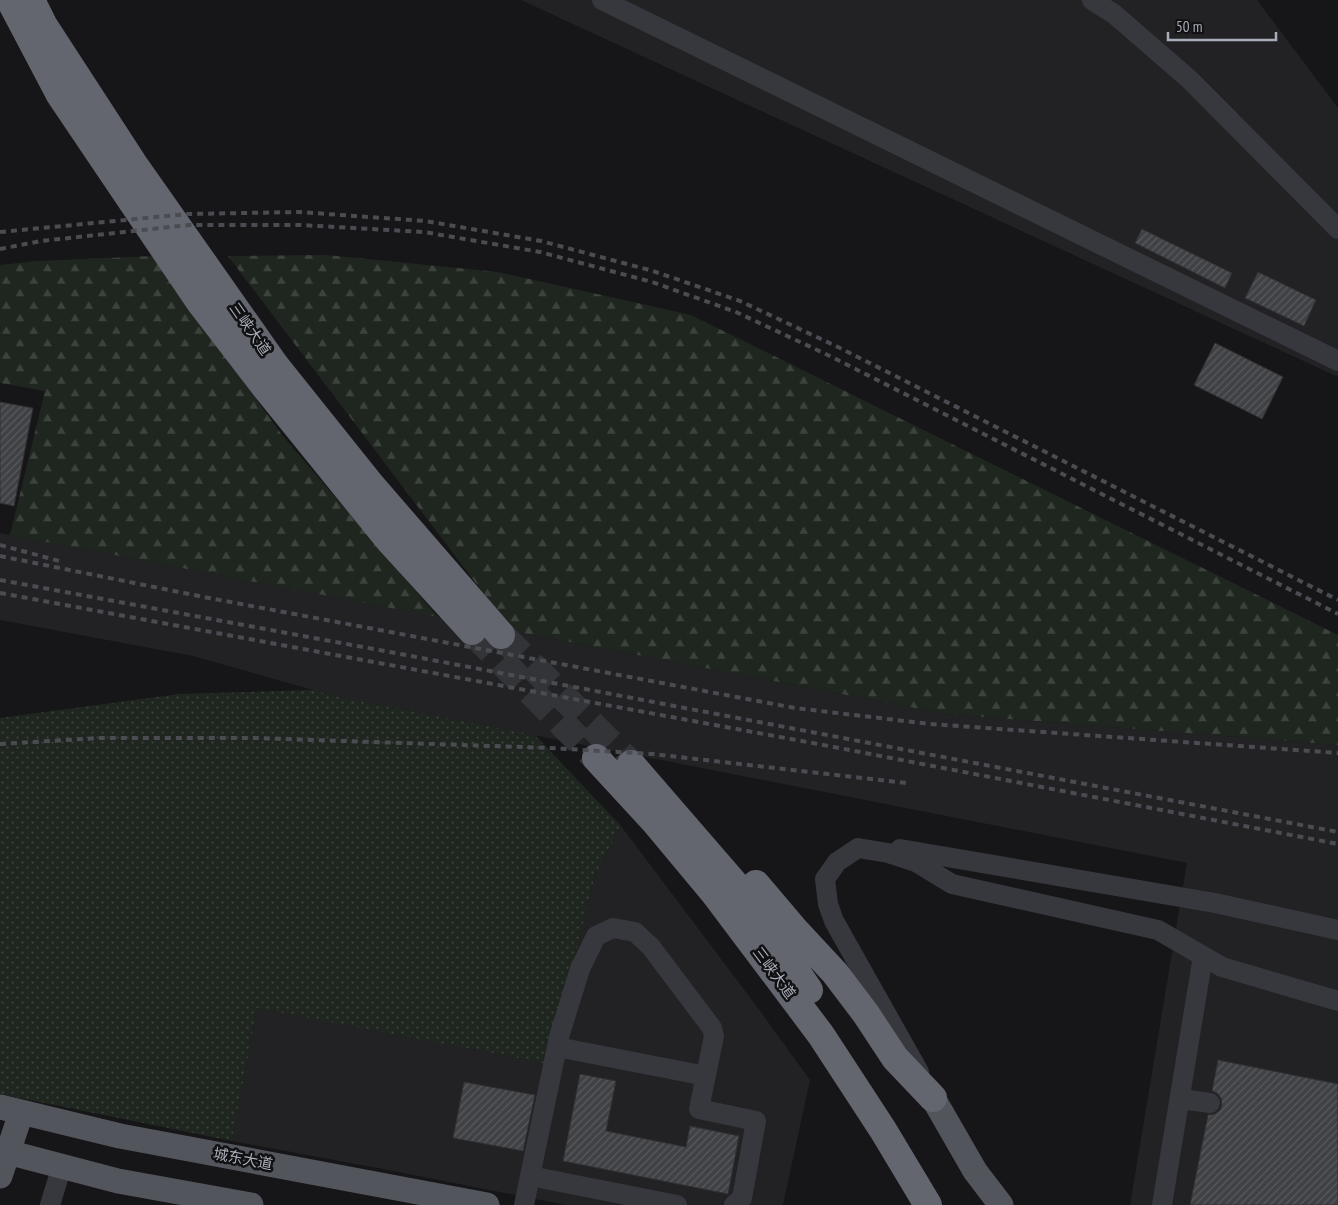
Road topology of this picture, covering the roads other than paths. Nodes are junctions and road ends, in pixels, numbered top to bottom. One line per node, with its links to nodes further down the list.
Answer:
1 (10, 0): 7 (highway, 三峡大道)
2 (31, 0): 8 (highway, 三峡大道)
3 (602, 0): 6 (street)
4 (1092, 0): 5 (street)
5 (1338, 229)
6 (1338, 361)
7 (472, 631)
8 (501, 635)
9 (596, 758): 30 (highway, 三峡大道)
10 (858, 848): 11 (street); 12 (street); 16 (street)
11 (1338, 930)
12 (1202, 956): 13 (street); 17 (street)
13 (1338, 1001)
14 (557, 1047): 15 (street); 15 (street); 23 (street)
15 (706, 1076): 29 (street)
16 (933, 1098): 31 (highway, 三峡大道); 32 (main road)
17 (1181, 1099): 18 (street); 33 (street)
18 (1210, 1103)
19 (11, 1110): 20 (main road); 26 (main road, 城东大道)
20 (4, 1151): 21 (main road); 22 (main road)
21 (62, 1166): 24 (street); 25 (main road)
22 (0, 1176)
23 (530, 1176): 27 (street); 28 (street)
24 (50, 1205)
25 (251, 1205)
26 (487, 1205)
27 (524, 1205)
28 (677, 1205)
29 (734, 1205)
30 (928, 1205)
31 (948, 1205)
32 (1001, 1205)
33 (1162, 1205)

